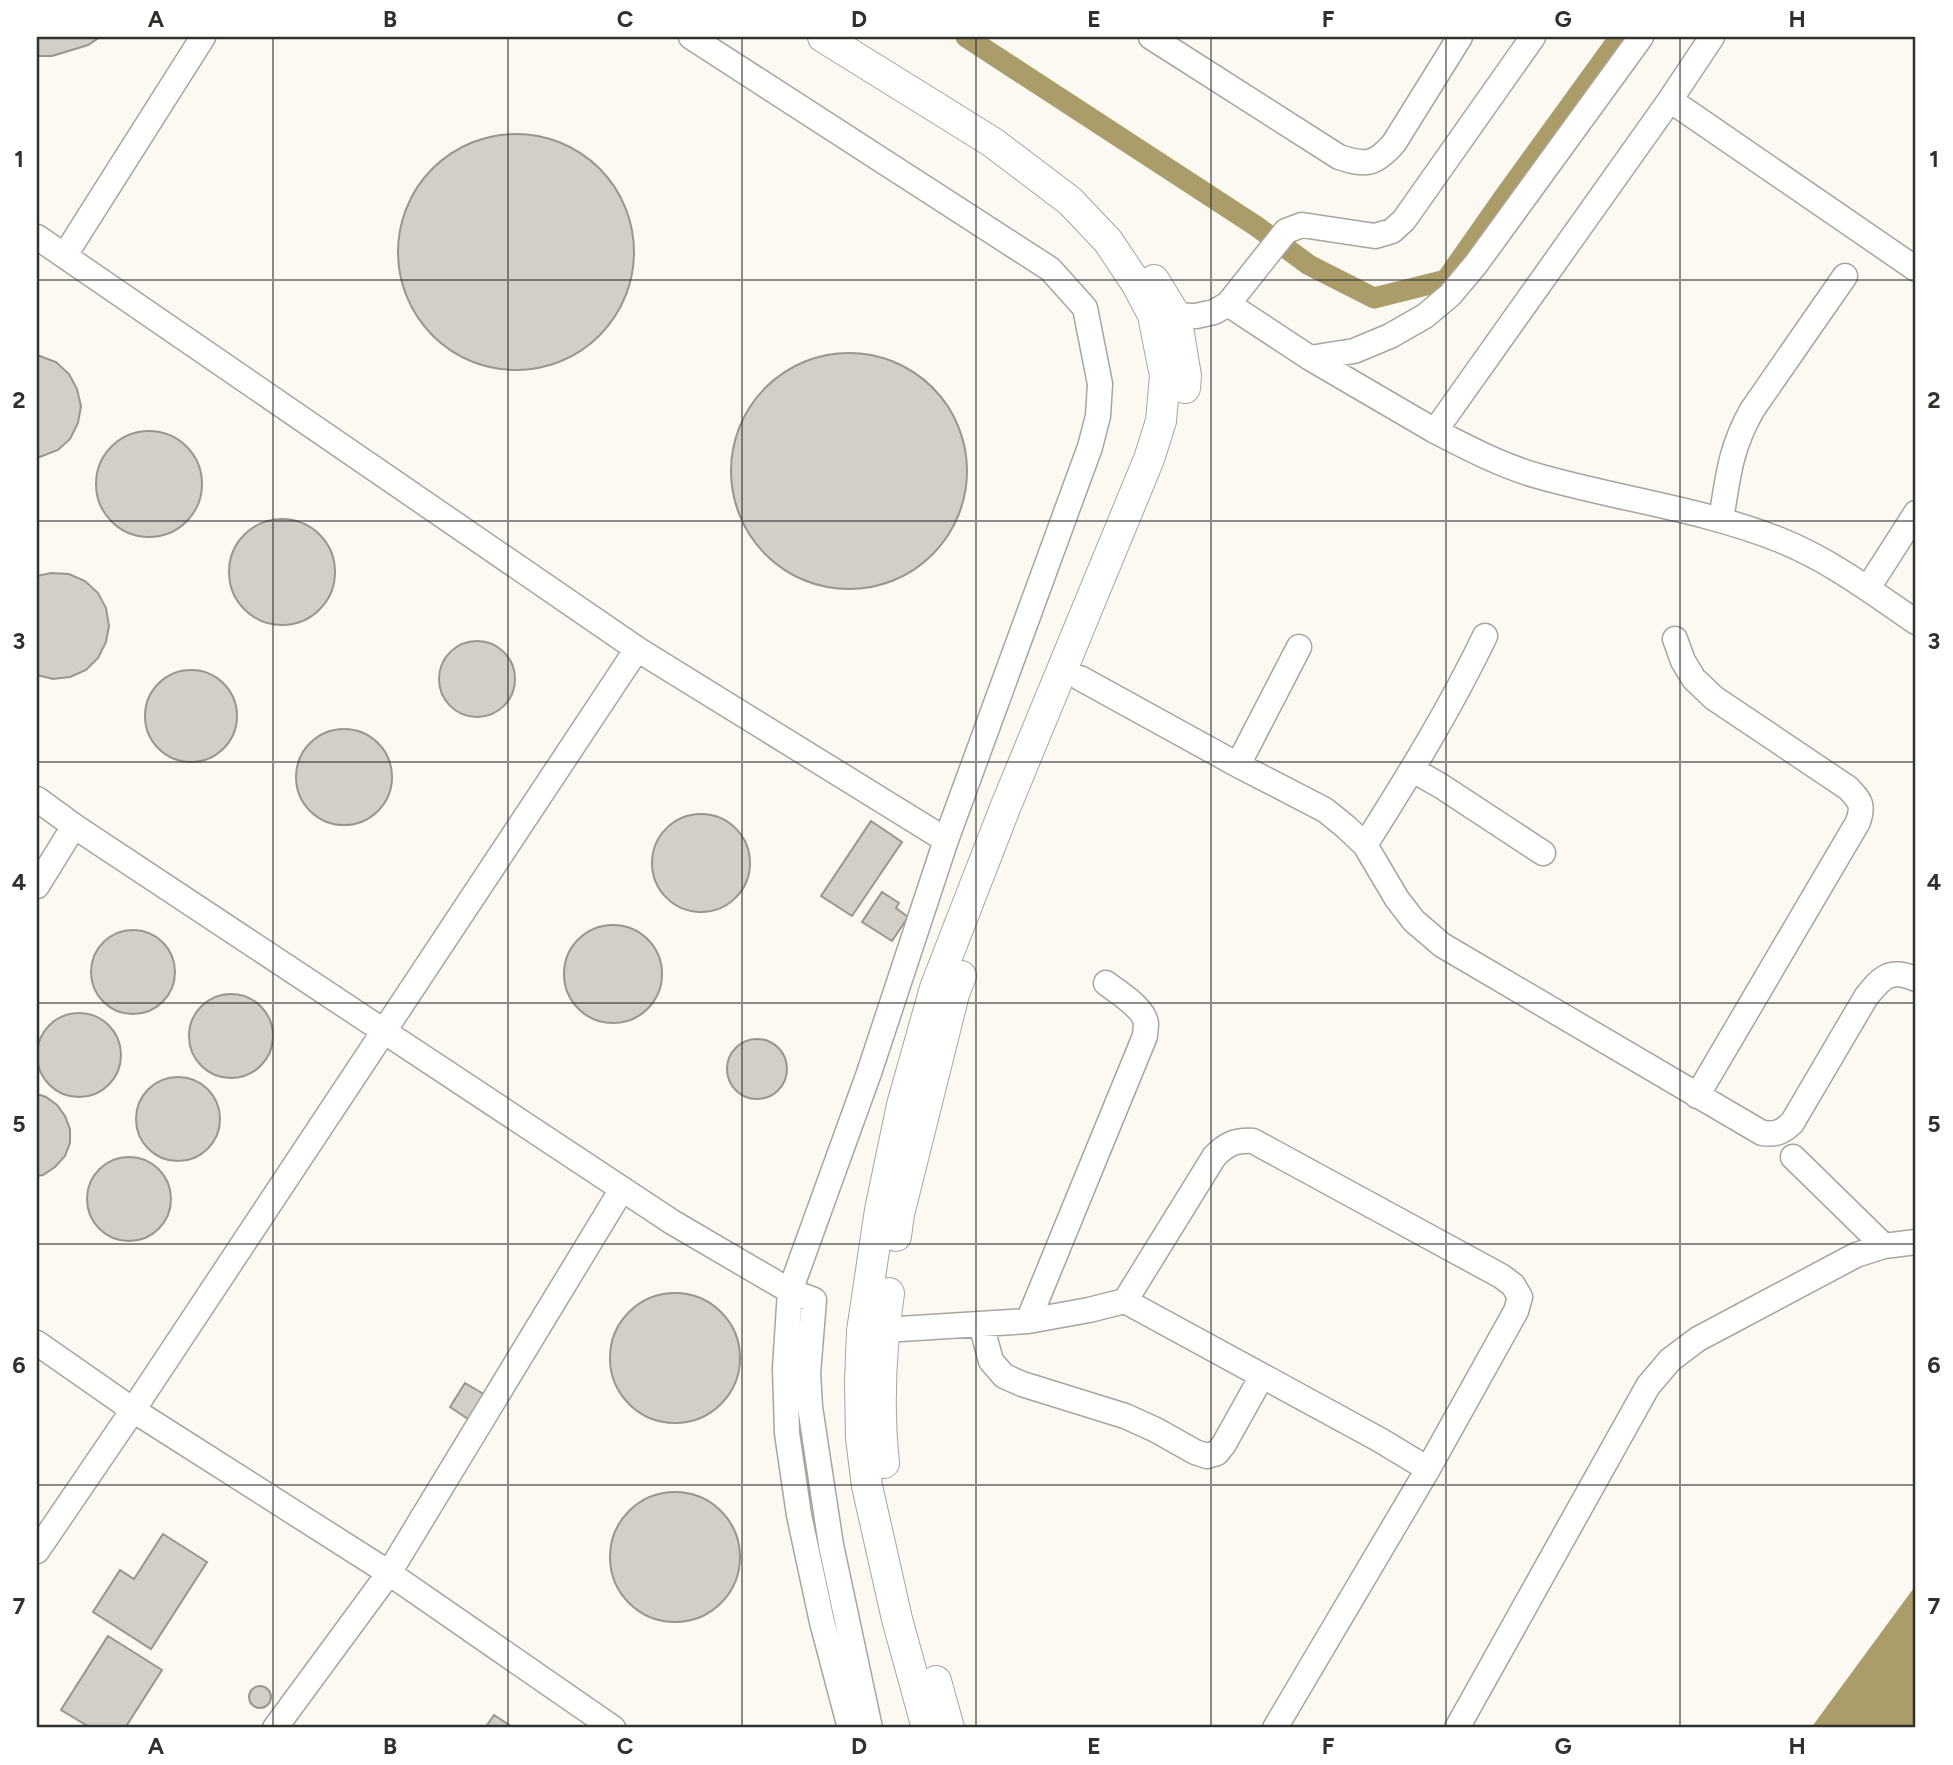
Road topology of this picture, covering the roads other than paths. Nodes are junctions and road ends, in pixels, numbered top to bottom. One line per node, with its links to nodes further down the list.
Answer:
1 (203, 37): 12 (lane)
2 (691, 37): 32 (lane)
3 (823, 37): 16 (main road)
4 (861, 37): 16 (main road)
5 (1151, 37): 6 (lane)
6 (1460, 37)
7 (1533, 37): 15 (lane)
8 (1641, 37): 17 (lane)
9 (1712, 37): 10 (lane)
10 (1670, 100): 13 (lane); 18 (lane)
11 (37, 237): 12 (lane)
12 (65, 255): 26 (lane)
13 (1916, 269)
14 (1845, 276): 20 (lane)
15 (1228, 304): 16 (lane); 17 (lane)
16 (1164, 315): 27 (main road); 59 (main road)
17 (1310, 358): 18 (lane)
18 (1435, 431): 20 (lane)
19 (1916, 513): 21 (lane)
20 (1721, 520): 21 (lane)
21 (1868, 588): 22 (lane)
22 (1916, 622)
23 (1485, 636): 29 (lane)
24 (1675, 639): 39 (lane)
25 (1298, 648): 28 (lane)
26 (637, 649): 32 (lane); 38 (lane)
27 (1080, 678): 28 (lane); 48 (main road)
28 (1238, 765): 33 (lane)
29 (1413, 770): 33 (lane); 34 (lane)
30 (37, 799): 31 (lane)
31 (74, 826): 35 (lane); 38 (lane)
32 (946, 840): 44 (lane)
33 (1365, 845): 39 (lane)
34 (1543, 853)
35 (37, 886)
36 (1916, 979): 39 (lane)
37 (1106, 983): 46 (lane)
38 (384, 1032): 41 (lane); 51 (lane)
39 (1697, 1096)
40 (1793, 1157): 43 (lane)
41 (622, 1189): 44 (lane); 54 (lane)
42 (1916, 1242): 43 (lane)
43 (1884, 1246): 62 (lane)
44 (790, 1291): 57 (lane); 58 (lane)
45 (1125, 1300): 46 (lane); 50 (lane); 52 (lane)
46 (1028, 1321): 47 (lane)
47 (981, 1324): 48 (lane); 50 (lane)
48 (884, 1330): 60 (main road)
49 (37, 1343): 51 (lane)
50 (1262, 1376): 52 (lane)
51 (133, 1410): 53 (lane); 54 (lane)
52 (1428, 1469): 61 (lane)
53 (37, 1551)
54 (389, 1573): 55 (lane); 56 (lane)
55 (275, 1728)
56 (613, 1728)
57 (850, 1728)
58 (870, 1728)
59 (927, 1728)
60 (949, 1728)
61 (1275, 1728)
62 (1457, 1728)

